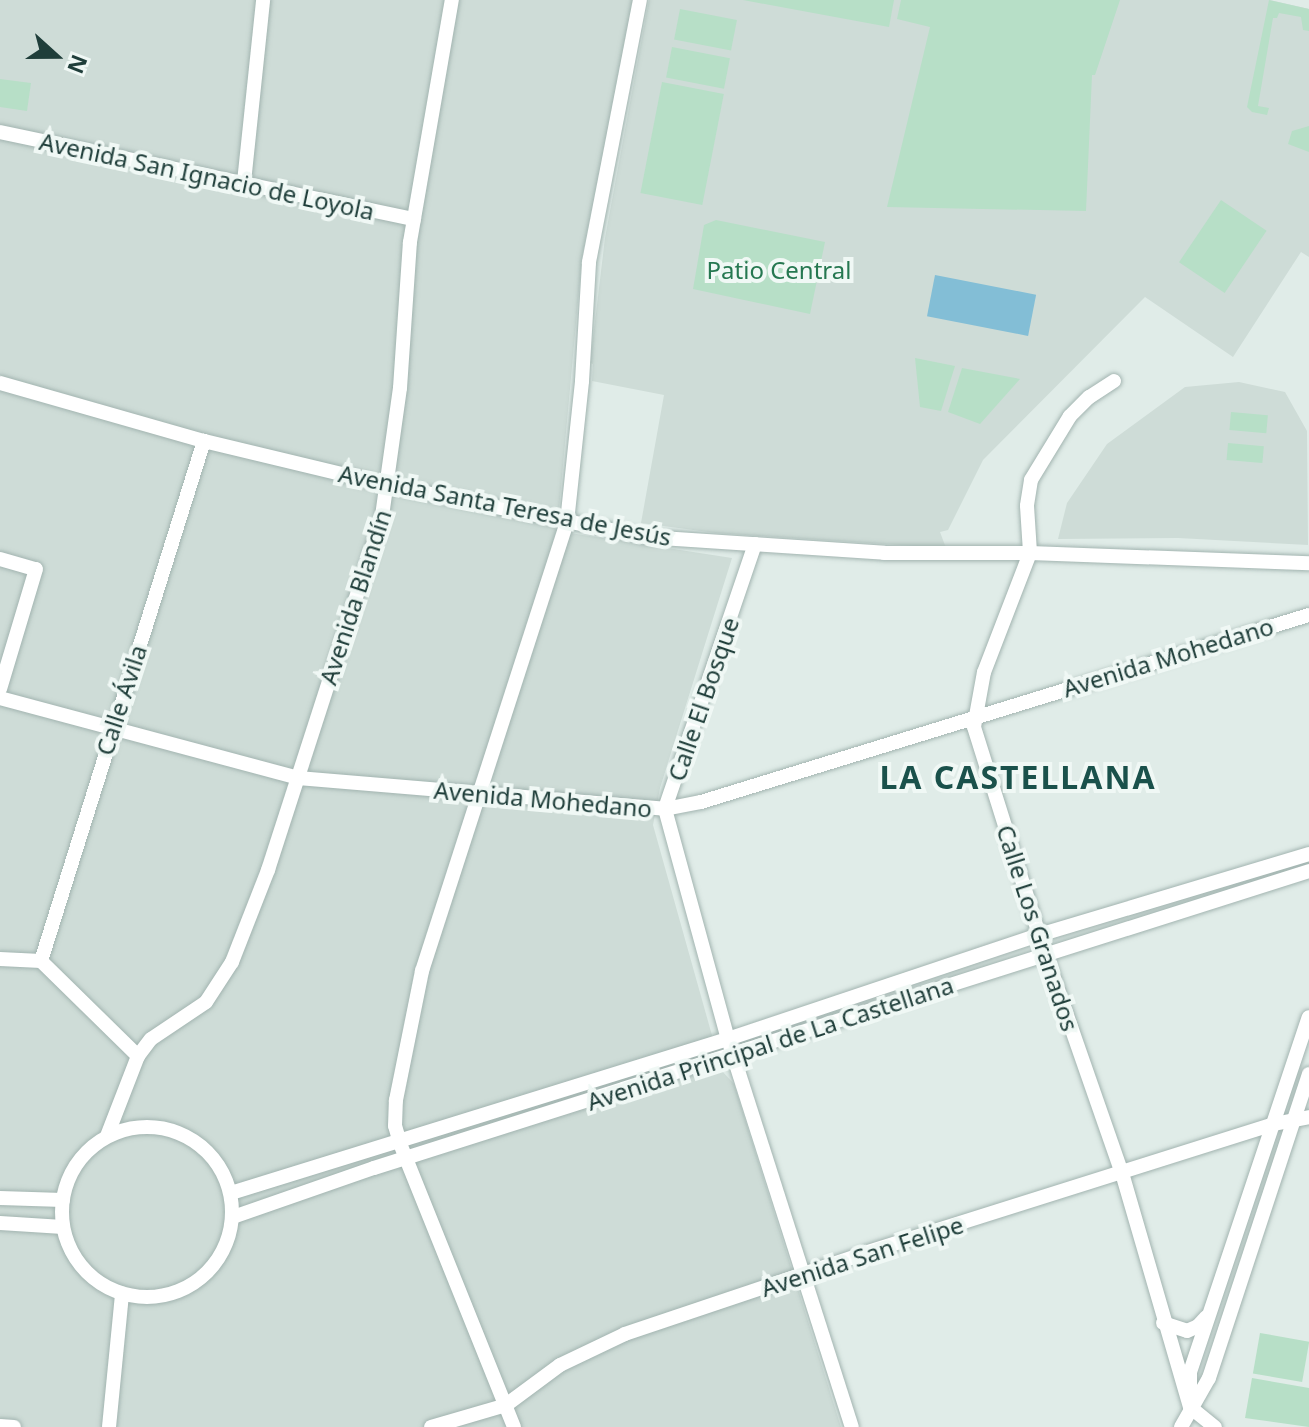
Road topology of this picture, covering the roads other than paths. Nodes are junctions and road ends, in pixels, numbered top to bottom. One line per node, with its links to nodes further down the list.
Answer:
1 (263, 0): 5 (street)
2 (452, 0): 6 (street, Avenida Blandín)
3 (640, 0): 11 (street)
4 (0, 132): 5 (street, Avenida San Ignacio de Loyola)
5 (244, 182): 6 (street, Avenida San Ignacio de Loyola)
6 (414, 219): 10 (street, Avenida Blandín)
7 (1114, 381): 13 (street, Calle Los Granados)
8 (0, 383): 9 (street, Avenida Santa Teresa de Jesús)
9 (204, 441): 10 (street, Avenida Santa Teresa de Jesús); 20 (street, Calle Ávila)
10 (389, 485): 11 (street, Avenida Santa Teresa de Jesús); 21 (street, Avenida Blandín)
11 (567, 522): 12 (street, Avenida Santa Teresa de Jesús); 22 (street)
12 (755, 544): 13 (street, Avenida Santa Teresa de Jesús); 23 (street, Calle El Bosque)
13 (1030, 553): 15 (street, Avenida Santa Teresa de Jesús); 19 (street, Calle Los Granados)
14 (0, 559): 17 (street)
15 (1309, 563)
16 (1309, 615): 19 (street, Avenida Mohedano)
17 (0, 689)
18 (0, 698): 20 (street, Avenida Mohedano)
19 (976, 716): 23 (street, Avenida Mohedano); 26 (street, Calle Los Granados)
20 (112, 728): 21 (street, Avenida Mohedano); 29 (street, Calle Ávila)
21 (298, 778): 22 (street, Avenida Mohedano); 32 (street, Avenida Blandín)
22 (480, 793): 23 (street, Avenida Mohedano); 38 (street)
23 (665, 809): 31 (street, Calle El Bosque)
24 (1309, 854): 26 (street, Avenida Principal de La Castellana)
25 (1309, 871): 27 (street, Avenida Principal de La Castellana)
26 (1039, 935): 27 (street, Calle Los Granados); 31 (street, Avenida Principal de La Castellana)
27 (1046, 955): 33 (street, Avenida Principal de La Castellana); 40 (street, Calle Los Granados)
28 (0, 959): 29 (street)
29 (41, 961): 32 (street)
30 (1309, 1017): 36 (street)
31 (728, 1039): 33 (street, Calle El Bosque); 38 (street, Avenida Principal de La Castellana)
32 (138, 1056): 37 (street, Avenida Blandín)
33 (735, 1056): 39 (street, Avenida Principal de La Castellana); 47 (street, Calle El Bosque)
34 (1309, 1074): 35 (street)
35 (1302, 1118): 36 (street, Avenida San Felipe); 52 (street)
36 (1274, 1124): 40 (street, Avenida San Felipe); 49 (street)
37 (107, 1136): 41 (street); 43 (street)
38 (400, 1143): 39 (street); 41 (street, Avenida Principal de La Castellana)
39 (408, 1159): 44 (street, Avenida Principal de La Castellana); 51 (street)
40 (1122, 1173): 47 (street, Avenida San Felipe); 50 (street, Calle Los Granados)
41 (231, 1193): 44 (street)
42 (0, 1198): 43 (street)
43 (63, 1200): 46 (street)
44 (233, 1217): 48 (street)
45 (0, 1223): 46 (street)
46 (63, 1227): 48 (street)
47 (801, 1274): 51 (street, Avenida San Felipe); 58 (street, Calle El Bosque)
48 (122, 1294): 55 (street)
49 (1209, 1314): 50 (street); 52 (street)
50 (1163, 1323): 52 (street, Calle Los Granados)
51 (506, 1405): 56 (street, Avenida San Felipe); 57 (street)
52 (1190, 1407): 59 (street); 60 (street)
53 (0, 1426): 54 (street)
54 (14, 1427)
55 (109, 1427)
56 (431, 1427)
57 (514, 1427)
58 (852, 1427)
59 (1181, 1427)
60 (1215, 1427)

